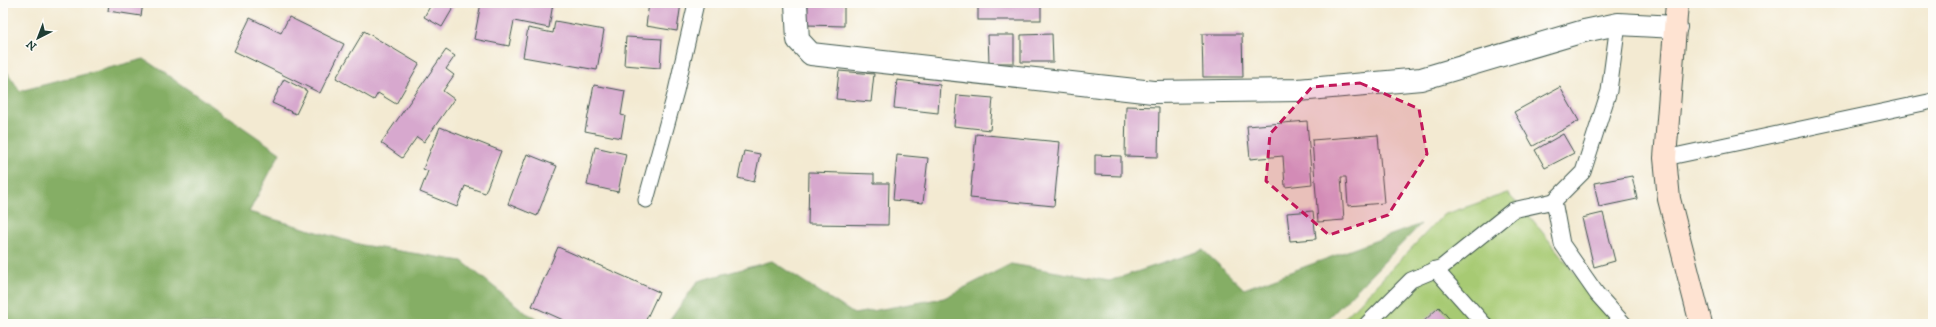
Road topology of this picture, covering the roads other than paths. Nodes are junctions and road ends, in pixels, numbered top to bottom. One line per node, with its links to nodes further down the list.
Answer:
1 (696, 3): 8 (lane)
2 (796, 3): 4 (street)
3 (1677, 3): 5 (street)
4 (1618, 24): 5 (street); 9 (lane)
5 (1676, 27): 7 (street)
6 (1933, 102): 7 (lane)
7 (1665, 158): 14 (street)
8 (646, 200)
9 (1554, 201): 10 (lane); 13 (lane)
10 (1435, 269): 11 (lane); 12 (lane)
11 (1367, 324)
12 (1484, 324)
13 (1624, 324)
14 (1701, 324)

